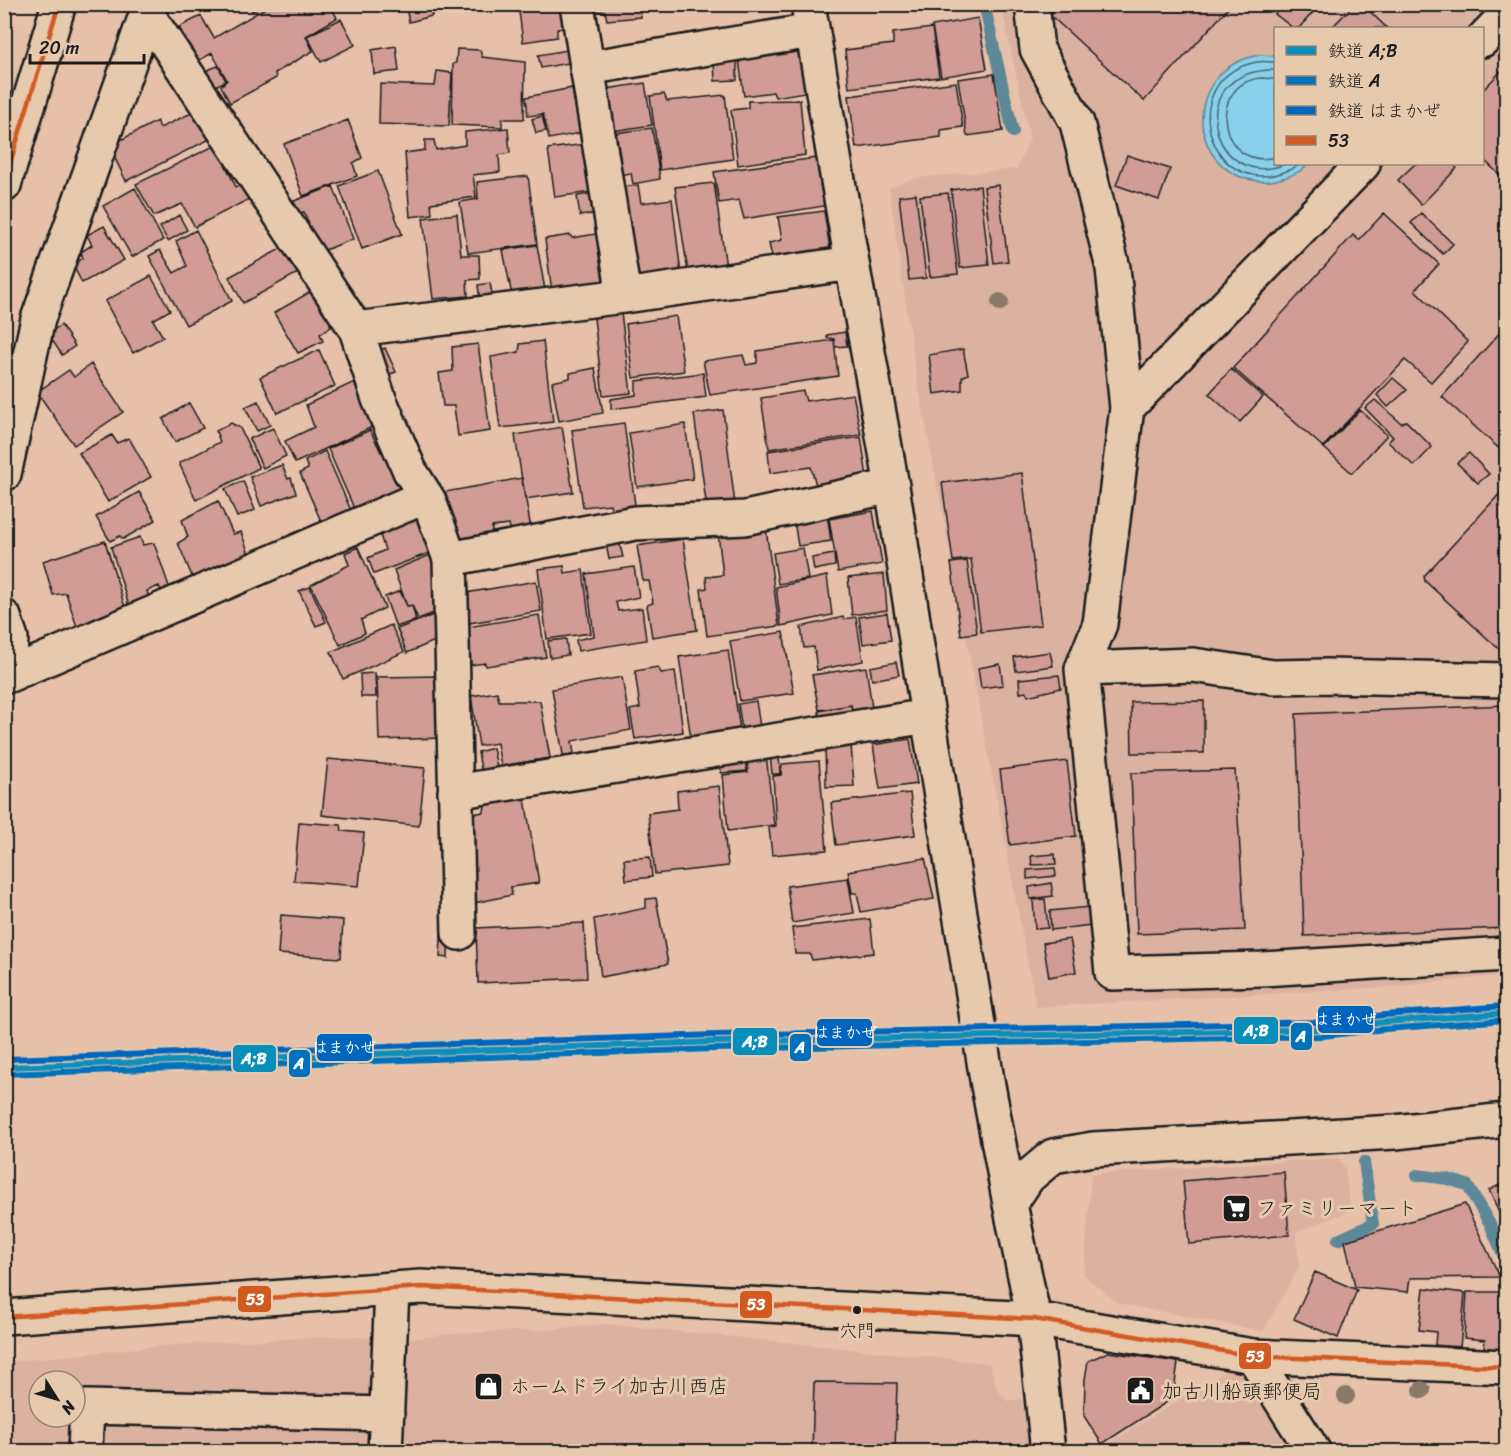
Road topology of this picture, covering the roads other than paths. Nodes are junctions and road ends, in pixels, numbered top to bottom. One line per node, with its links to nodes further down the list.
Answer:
1 (59, 4): 10 (street)
2 (577, 4): 8 (street)
3 (1032, 4): 14 (street)
4 (148, 9): 13 (street); 15 (street)
5 (1506, 15): 7 (street)
6 (810, 18): 8 (street); 11 (street)
7 (1484, 38)
8 (587, 68): 12 (street)
9 (1362, 165): 14 (street)
10 (4, 185)
11 (852, 264): 12 (street); 16 (street)
12 (624, 296): 13 (street)
13 (356, 329): 17 (street)
14 (1127, 408): 20 (street)
15 (4, 474)
16 (892, 486): 18 (street); 23 (street)
17 (426, 496): 18 (street); 21 (street)
18 (450, 559): 24 (street)
19 (4, 617): 21 (street)
20 (1082, 669): 22 (street); 26 (street)
21 (7, 679)
22 (1506, 680)
23 (927, 716): 24 (street); 28 (street)
24 (455, 792): 25 (street)
25 (459, 933)
26 (1506, 954)
27 (1506, 1120): 28 (street)
28 (1010, 1204): 31 (street)
29 (392, 1289): 30 (street); 31 (street); 34 (street)
30 (4, 1317)
31 (1034, 1319): 32 (street); 37 (street)
32 (1253, 1356): 33 (street); 38 (street)
33 (1506, 1366)
34 (387, 1414): 35 (street); 36 (street)
35 (85, 1452)
36 (385, 1452)
37 (1048, 1452)
38 (1314, 1452)

